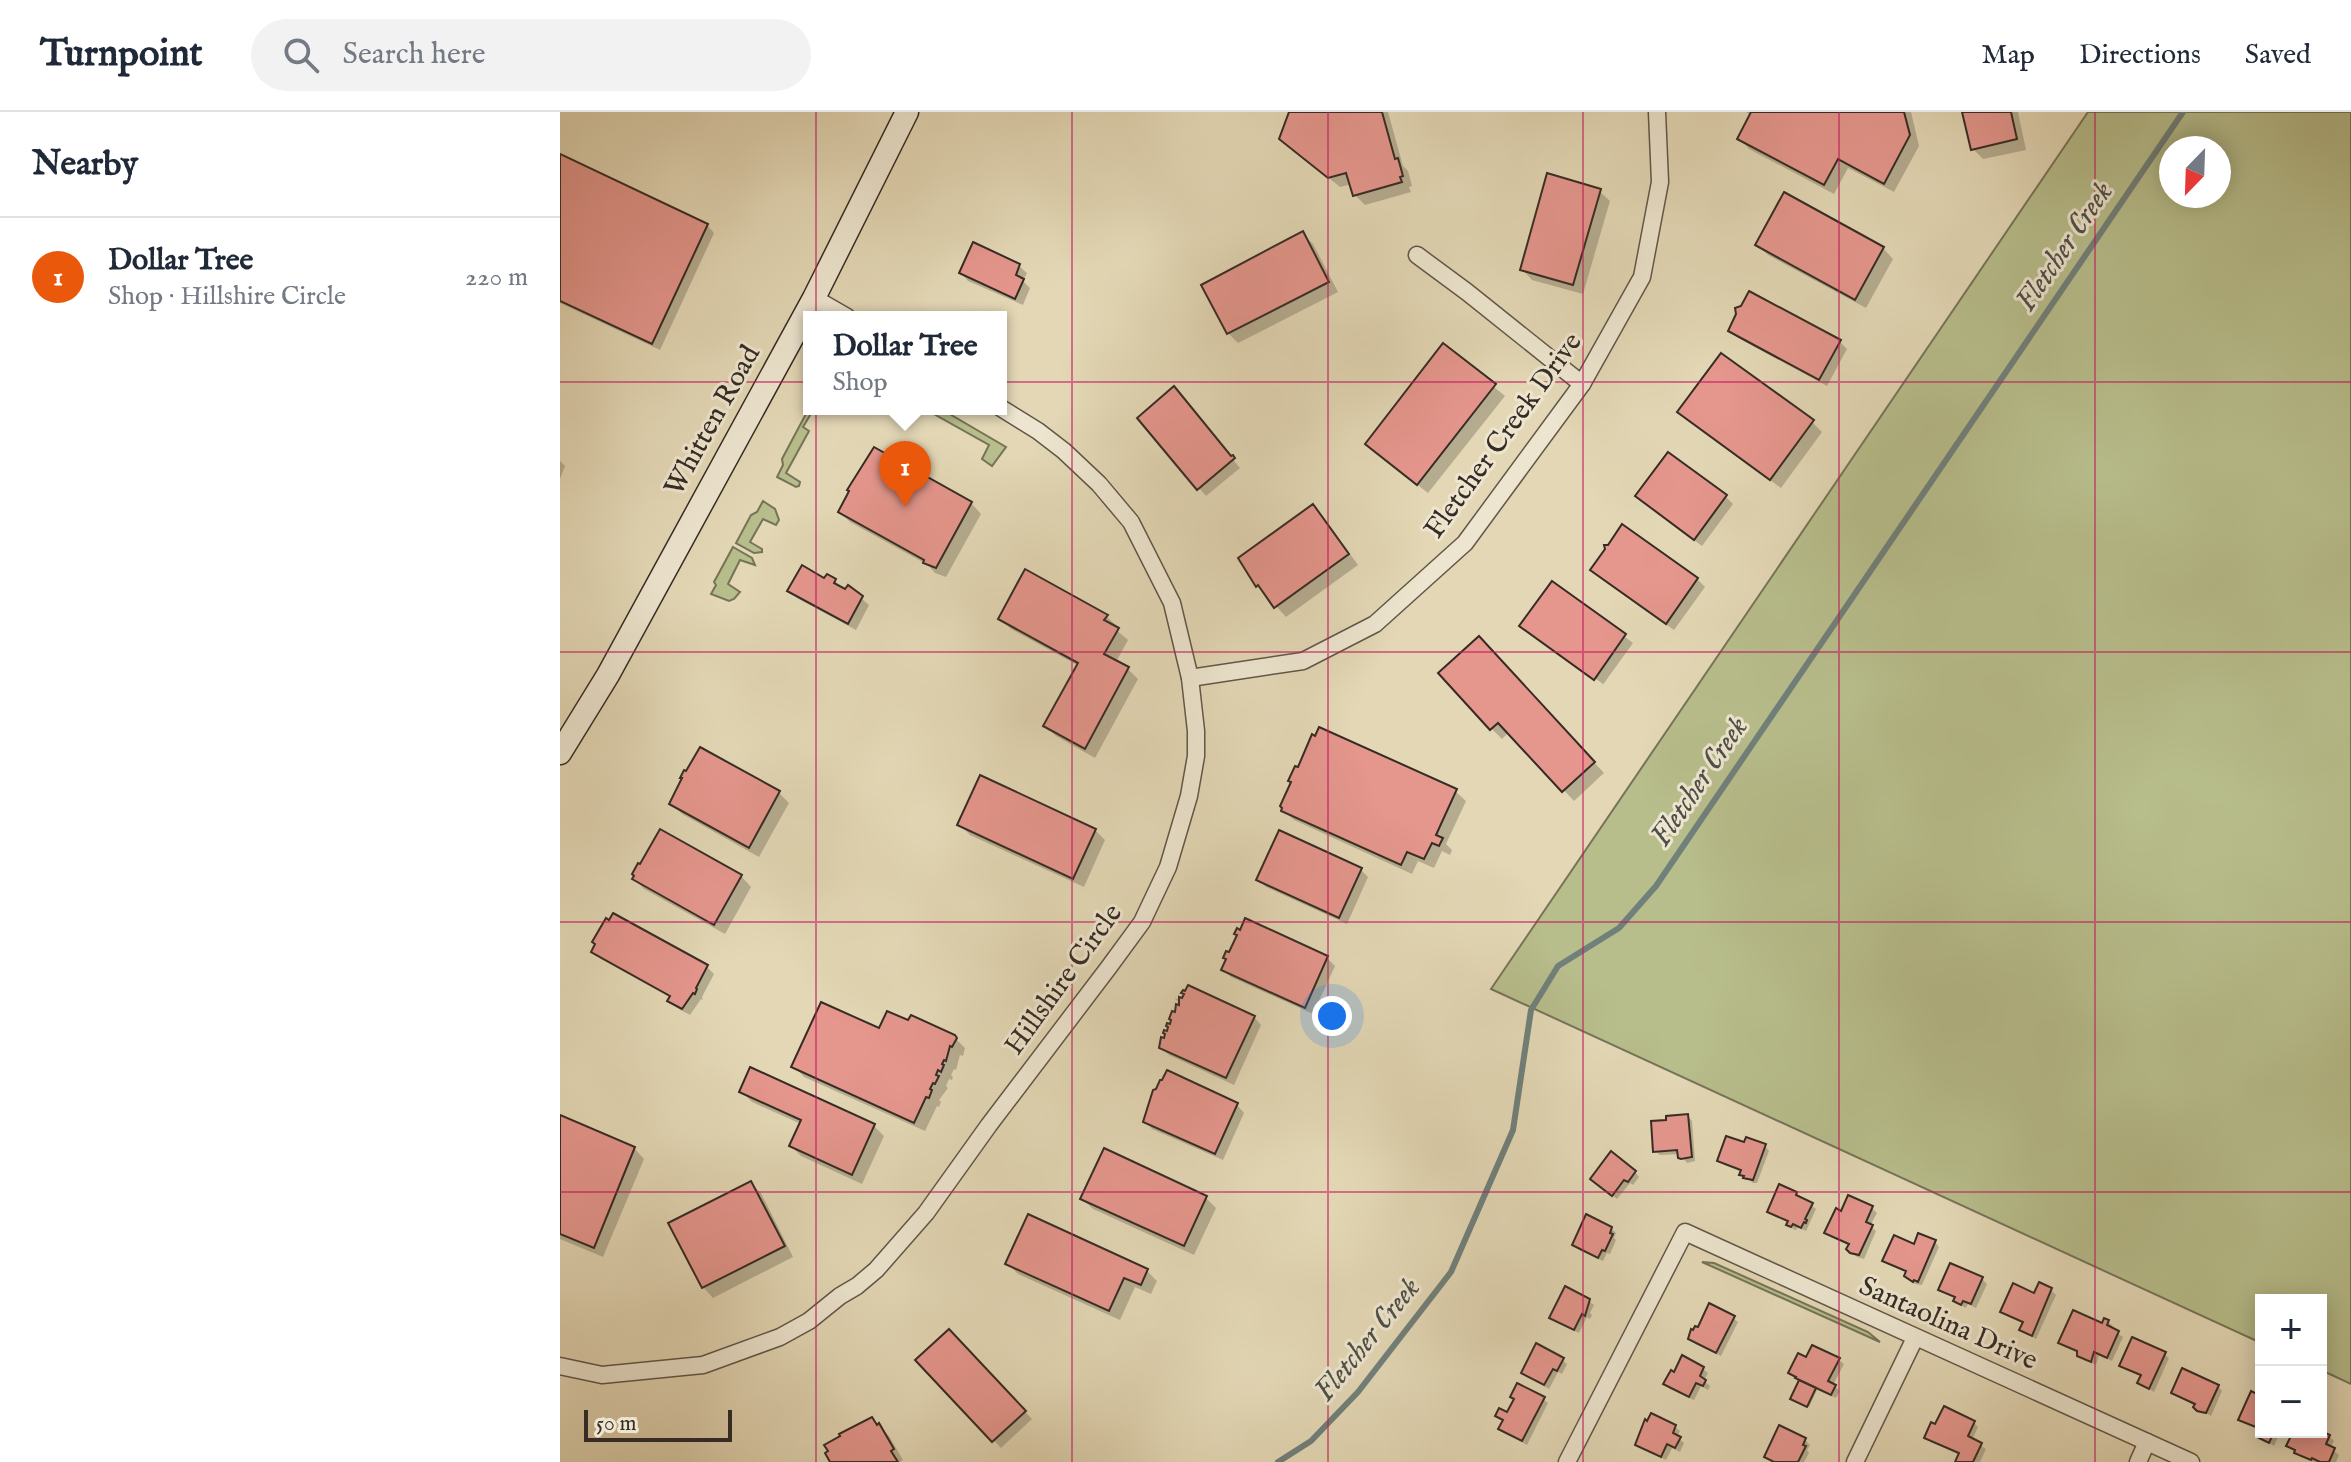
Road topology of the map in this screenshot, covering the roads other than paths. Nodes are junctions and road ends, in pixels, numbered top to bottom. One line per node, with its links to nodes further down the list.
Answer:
1 (907, 112): 4 (main road, Whitten Road)
2 (1657, 112): 8 (street, Fletcher Creek Drive)
3 (1417, 255): 8 (street)
4 (814, 298): 5 (main road, Whitten Road); 6 (street)
5 (807, 311)
6 (837, 311)
7 (803, 318): 11 (main road, Whitten Road)
8 (1582, 384): 10 (street, Fletcher Creek Drive)
9 (1007, 412): 10 (street, Hillshire Circle)
10 (1190, 678): 13 (street, Hillshire Circle)
11 (560, 753)
12 (1915, 1338): 14 (street, Santaolina Drive); 15 (street, Santaolina Drive); 16 (street)
13 (560, 1366)
14 (2147, 1442): 17 (street); 18 (street, Santaolina Drive)
15 (1567, 1462)
16 (1855, 1462)
17 (2138, 1462)
18 (2191, 1462)

